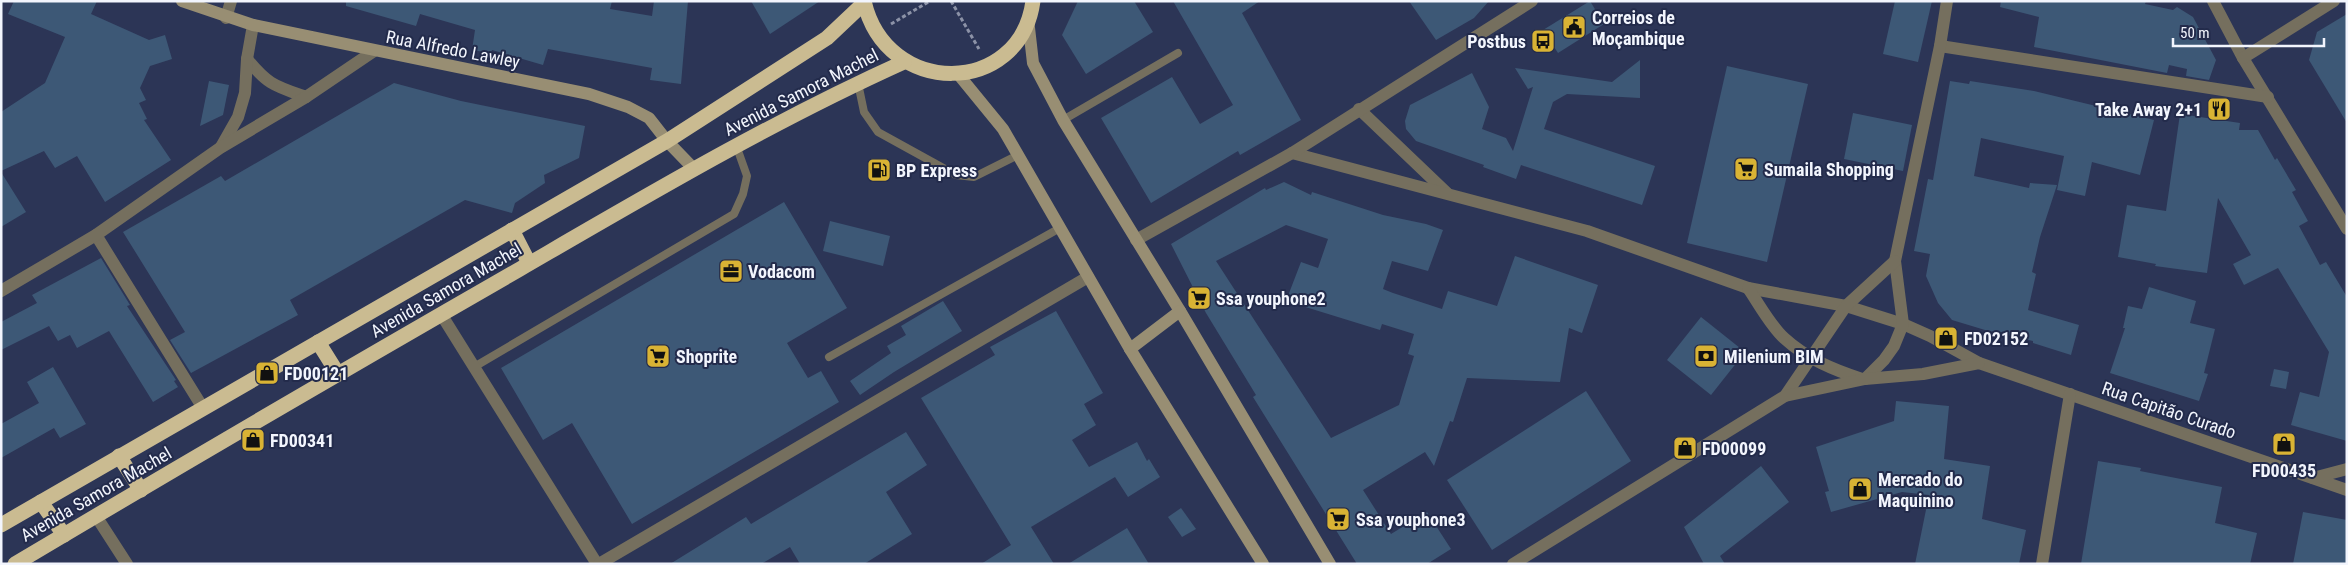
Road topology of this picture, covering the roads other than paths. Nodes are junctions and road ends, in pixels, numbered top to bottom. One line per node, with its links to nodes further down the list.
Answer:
1 (182, 1): 9 (street, Rua Alfredo Lawley)
2 (231, 1): 9 (street)
3 (1033, 1): 10 (highway)
4 (1948, 1): 12 (street)
5 (2334, 1): 15 (street)
6 (864, 2): 17 (highway); 24 (highway, Avenida Samora Machel)
7 (1531, 2): 22 (street)
8 (2215, 2): 15 (street)
9 (226, 18): 11 (street, Rua Alfredo Lawley)
10 (1028, 19): 18 (highway); 23 (street)
11 (253, 25): 13 (street, Rua Alfredo Lawley); 16 (street)
12 (1940, 46): 21 (street); 36 (street)
13 (374, 51): 20 (street); 24 (street, Rua Alfredo Lawley)
14 (1178, 53): 23 (lane)
15 (2243, 58): 21 (street)
16 (247, 59): 20 (street); 26 (street)
17 (904, 62): 18 (highway); 19 (highway, Avenida Samora Machel)
18 (958, 74): 28 (street)
19 (858, 83): 25 (highway, Avenida Samora Machel); 28 (lane)
20 (306, 97): 26 (street)
21 (2268, 97): 32 (street)
22 (1358, 109): 27 (street); 30 (street)
23 (1063, 120): 35 (street)
24 (667, 141): 29 (street, Rua Alfredo Lawley); 33 (highway, Avenida Samora Machel)
25 (736, 145): 29 (highway, Avenida Samora Machel); 50 (lane)
26 (220, 148): 34 (street)
27 (1292, 153): 30 (street, Rua Capitão Curado); 35 (street)
28 (1018, 155): 31 (street)
29 (694, 168): 37 (highway, Avenida Samora Machel)
30 (1448, 194): 39 (street, Rua Capitão Curado)
31 (1060, 228): 38 (street); 47 (lane)
32 (2347, 229)
33 (512, 230): 37 (highway); 45 (highway, Avenida Samora Machel)
34 (96, 235): 40 (street); 55 (street)
35 (1136, 240): 42 (street)
36 (1895, 261): 41 (street); 44 (street)
37 (529, 263): 43 (highway, Avenida Samora Machel)
38 (1088, 277): 46 (street); 67 (street)
39 (1748, 288): 41 (street, Rua Capitão Curado); 48 (street)
40 (1, 291)
41 (1846, 306): 44 (street, Rua Capitão Curado); 48 (street)
42 (1180, 311): 46 (street); 69 (street)
43 (441, 314): 50 (street); 51 (highway, Avenida Samora Machel)
44 (1902, 324): 49 (street, Rua Capitão Curado); 52 (street)
45 (318, 342): 51 (highway); 55 (highway, Avenida Samora Machel)
46 (1130, 349): 68 (street)
47 (829, 357)
48 (1811, 358): 52 (street); 54 (street)
49 (1979, 364): 52 (street); 53 (street, Rua Capitão Curado)
50 (474, 368): 67 (street)
51 (338, 374): 59 (highway, Avenida Samora Machel)
52 (1865, 379): 54 (street)
53 (2070, 394): 58 (street, Rua Capitão Curado); 71 (street)
54 (1785, 396): 70 (street)
55 (203, 408): 56 (highway, Avenida Samora Machel)
56 (119, 456): 59 (highway); 61 (highway, Avenida Samora Machel)
57 (2347, 469): 58 (street)
58 (2313, 478): 60 (street, Rua Capitão Curado)
59 (141, 490): 62 (highway, Avenida Samora Machel)
60 (2347, 490)
61 (41, 502): 63 (highway, Avenida Samora Machel); 64 (highway)
62 (96, 516): 64 (highway, Avenida Samora Machel); 66 (street)
63 (1, 525)
64 (64, 534): 65 (highway, Avenida Samora Machel)
65 (14, 564)
66 (127, 564)
67 (598, 564)
68 (1263, 564)
69 (1330, 564)
70 (1513, 564)
71 (2042, 564)

